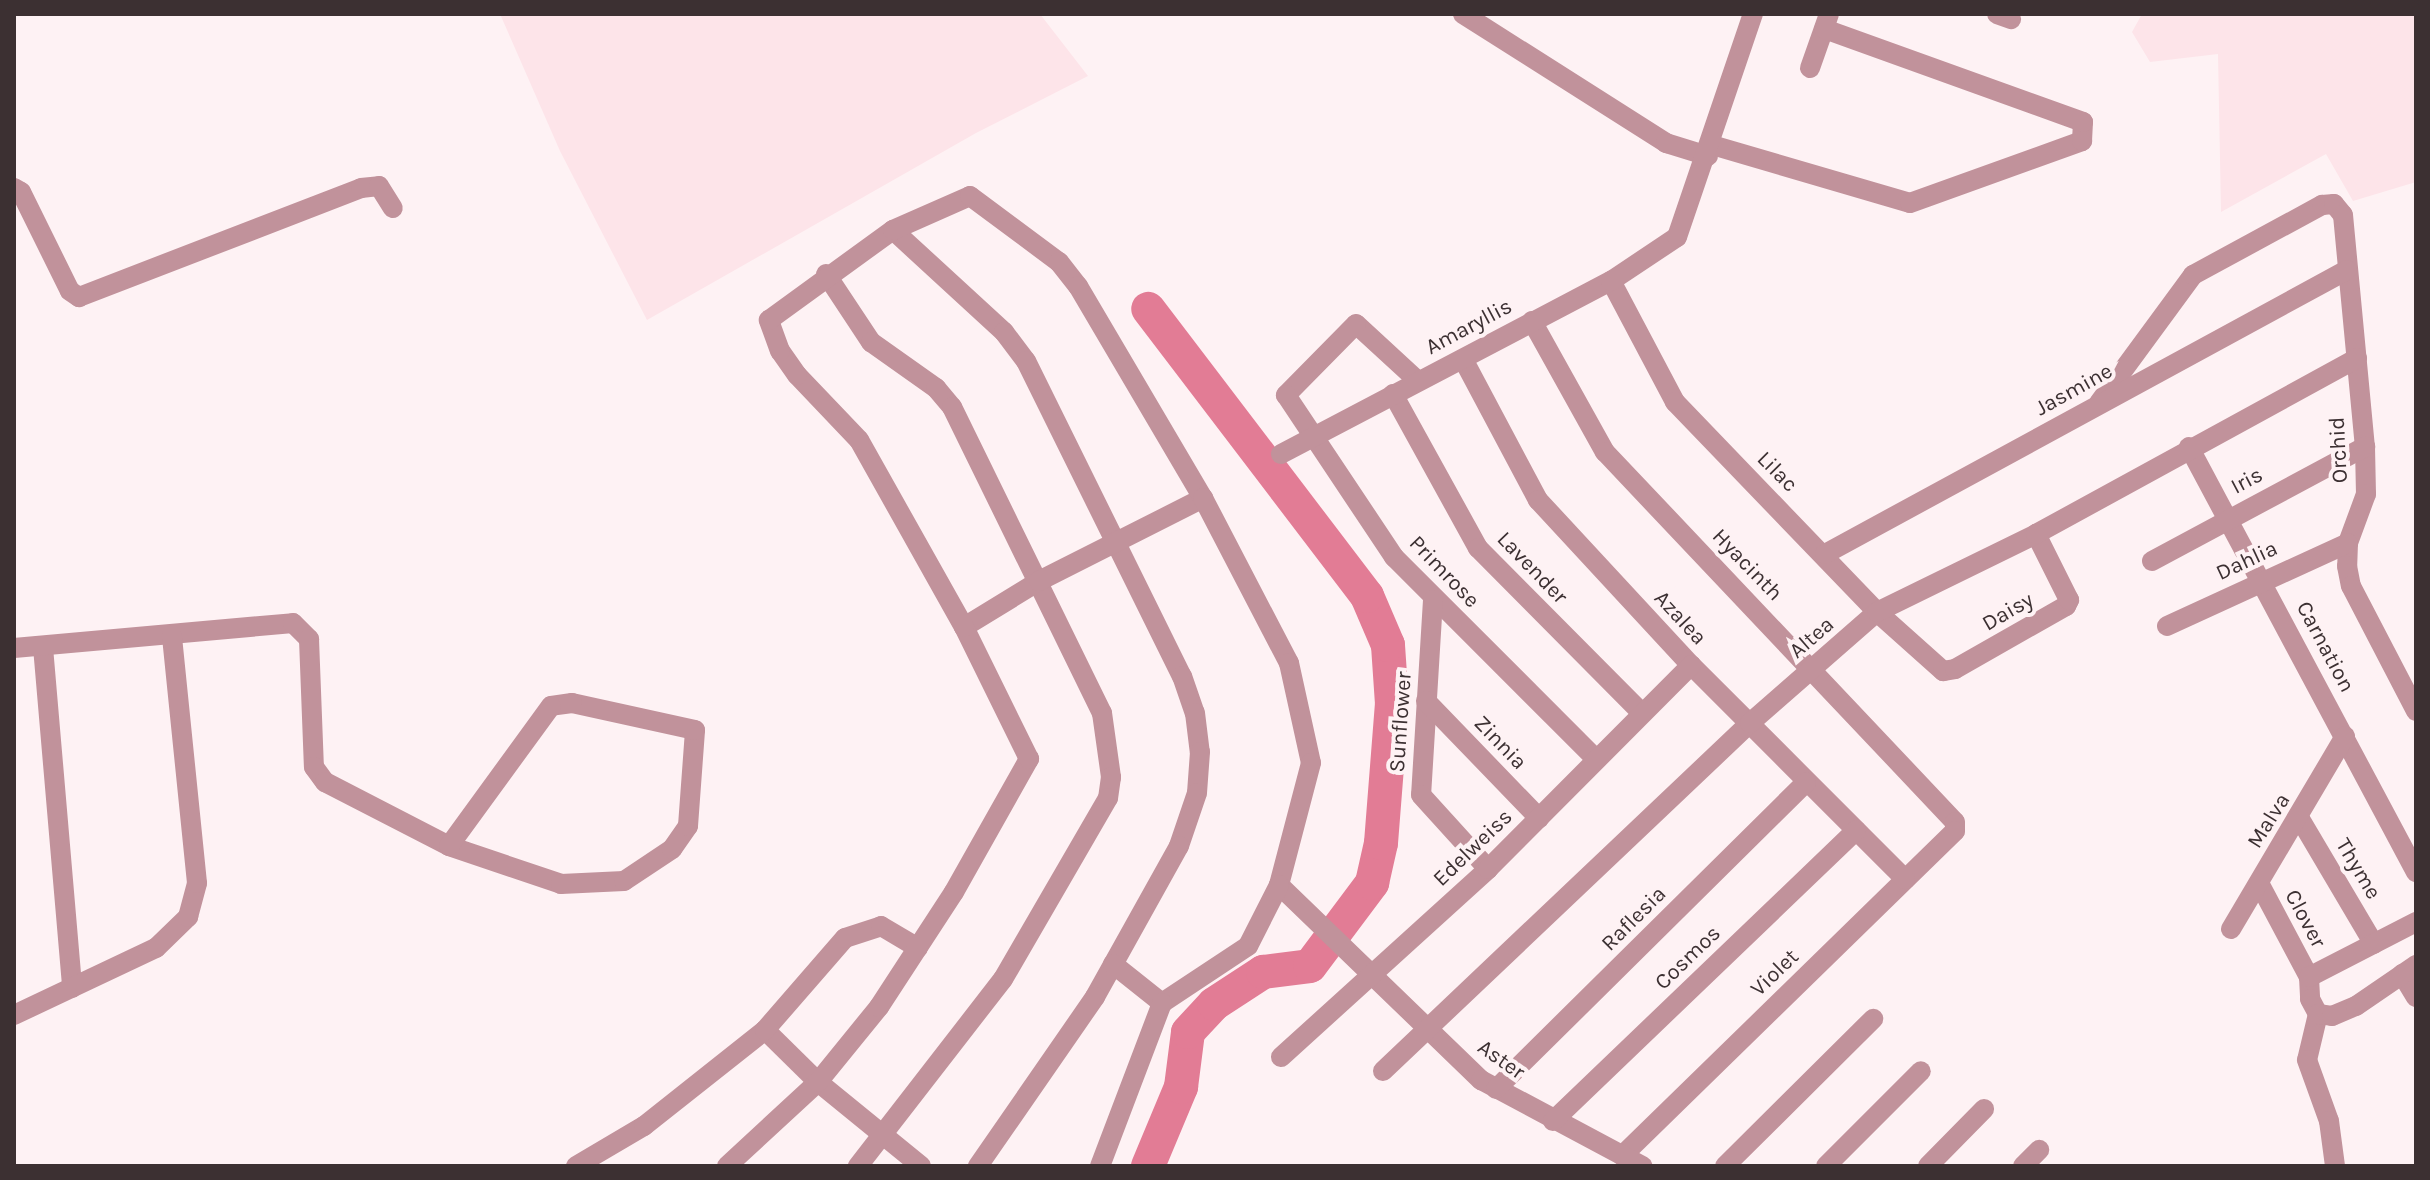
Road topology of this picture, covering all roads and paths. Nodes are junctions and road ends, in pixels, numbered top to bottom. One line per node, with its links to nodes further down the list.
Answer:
1 (1463, 14): 5 (street)
2 (1753, 14): 5 (street)
3 (1827, 22): 4 (street); 5 (street)
4 (1810, 68)
5 (1710, 150): 11 (street, Amaryllis)
6 (14, 188): 7 (street)
7 (393, 208)
8 (893, 230): 10 (street); 22 (street); 26 (street)
9 (2347, 270): 13 (street, Orchid); 17 (street, Jasmine); 17 (street, Orchid)
10 (826, 274): 30 (street); 34 (street)
11 (1611, 281): 12 (street, Amaryllis); 27 (street, Lilac)
12 (1532, 321): 14 (street, Amaryllis); 39 (street, Hyacinth)
13 (2357, 358): 19 (street, Altea); 20 (street, Orchid)
14 (1463, 359): 15 (street, Amaryllis); 38 (street, Azalea)
15 (1418, 381): 16 (street, Amaryllis); 18 (street, Primrose)
16 (1393, 394): 18 (street, Amaryllis); 43 (street, Lavender)
17 (2099, 403): 27 (street, Jasmine)
18 (1312, 436): 21 (street, Amaryllis); 31 (street, Primrose)
19 (2189, 447): 23 (street, Carnation); 24 (street, Altea)
20 (2365, 447): 23 (street, Iris); 25 (street, Orchid)
21 (1281, 454)
22 (1203, 498): 26 (street); 57 (street)
23 (2228, 518): 28 (street, Iris); 29 (street, Carnation)
24 (2036, 534): 32 (street, Altea); 40 (street, Daisy)
25 (2348, 543): 29 (street, Dahlia); 42 (street, Orchid)
26 (1116, 547): 30 (street); 62 (street)
27 (1825, 554): 32 (street, Lilac)
28 (2152, 561)
29 (2262, 579): 33 (street, Dahlia); 45 (street, Carnation)
30 (1039, 581): 34 (street); 81 (street)
31 (1433, 600): 41 (street, Sunflower); 46 (street, Primrose)
32 (1877, 612): 39 (street, Altea); 40 (street, Lilac)
33 (2167, 626)
34 (964, 627): 61 (street)
35 (172, 635): 36 (street); 52 (street); 66 (street)
36 (43, 647): 37 (street); 66 (street)
37 (14, 648)
38 (1691, 665): 43 (street, Edelweiss); 44 (street, Azalea)
39 (1814, 668): 44 (street, Altea); 50 (street, Hyacinth)
40 (1943, 671)
41 (1426, 701): 48 (street, Zinnia); 53 (street, Sunflower)
42 (2416, 711)
43 (1642, 713): 46 (street, Edelweiss)
44 (1750, 723): 47 (street, Azalea); 73 (street, Altea)
45 (2345, 736): 49 (street, Malva); 54 (street, Carnation)
46 (1596, 759): 48 (street, Edelweiss)
47 (1806, 782): 51 (street, Azalea); 78 (street, Raflesia)
48 (1539, 818): 53 (street, Edelweiss)
49 (2300, 819): 56 (street, Malva); 60 (street, Thyme)
50 (1955, 822): 55 (street, Violet)
51 (1856, 830): 55 (street, Azalea); 80 (street, Cosmos)
52 (449, 846): 52 (street)
53 (1488, 869): 64 (street, Edelweiss)
54 (2416, 872)
55 (1905, 879): 83 (street, Violet)
56 (2259, 883): 59 (street, Malva); 65 (street, Clover)
57 (1279, 885): 64 (street, Aster); 68 (street)
58 (2416, 922): 60 (street)
59 (2231, 929)
60 (2374, 944): 65 (street)
61 (918, 948): 72 (street); 77 (street)
62 (1113, 964): 68 (street); 88 (street)
63 (2409, 969): 67 (street); 69 (street)
64 (1371, 976): 73 (street, Aster); 74 (street, Edelweiss)
65 (2309, 977): 69 (street, Clover)
66 (72, 988): 70 (street)
67 (2416, 997)
68 (1162, 1003): 89 (street)
69 (2318, 1014): 95 (street)
70 (14, 1015)
71 (1873, 1019): 91 (street)
72 (765, 1030): 77 (street); 84 (street)
73 (1425, 1030): 75 (street, Altea); 78 (street, Aster)
74 (1281, 1057)
75 (1383, 1071)
76 (1921, 1071): 92 (street)
77 (818, 1082): 81 (street); 85 (street)
78 (1496, 1089): 80 (street, Aster)
79 (1984, 1109): 93 (street)
80 (1553, 1121): 83 (street, Aster)
81 (885, 1138): 86 (street); 87 (street)
82 (2039, 1150): 94 (street)
83 (1622, 1156): 90 (street, Aster)
84 (576, 1166)
85 (727, 1166)
86 (858, 1166)
87 (921, 1166)
88 (978, 1166)
89 (1100, 1166)
90 (1642, 1166)
91 (1725, 1166)
92 (1826, 1166)
93 (1928, 1166)
94 (2023, 1166)
95 (2335, 1166)

